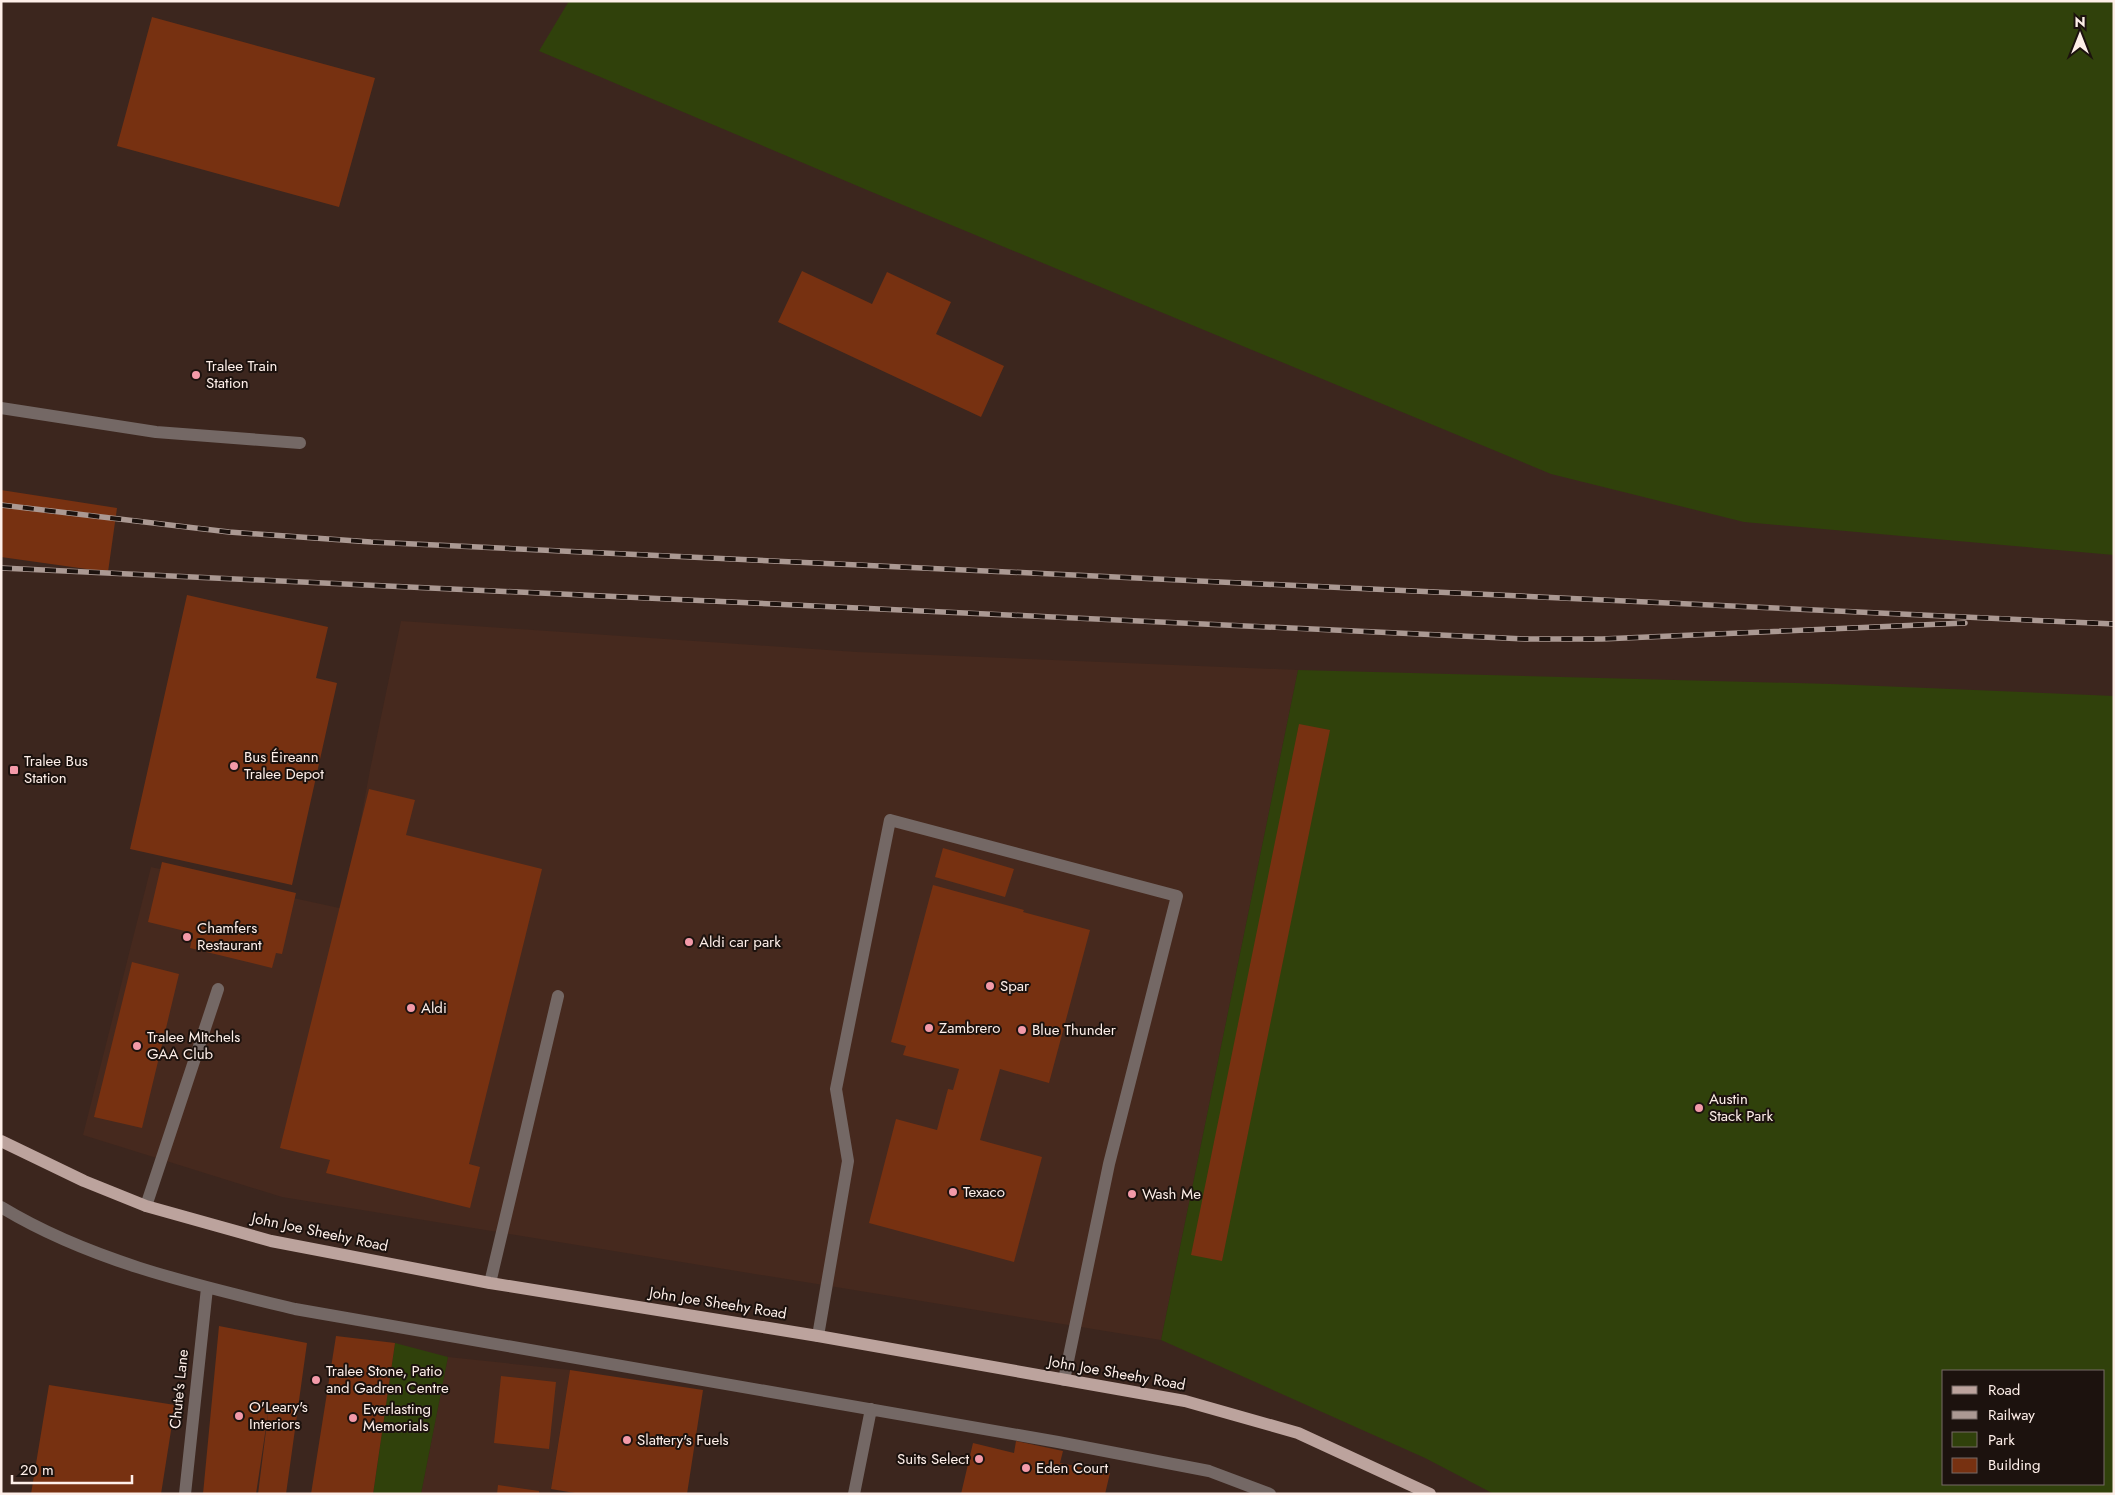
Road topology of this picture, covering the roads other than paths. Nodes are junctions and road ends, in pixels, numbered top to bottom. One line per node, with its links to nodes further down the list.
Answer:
1 (1, 408): 2 (street)
2 (300, 443)
3 (218, 989): 7 (street)
4 (558, 996): 8 (street)
5 (1, 1141): 7 (main road, John Joe Sheehy Road)
6 (1, 1206): 9 (street)
7 (146, 1206): 8 (main road, John Joe Sheehy Road)
8 (490, 1282): 10 (main road, John Joe Sheehy Road)
9 (207, 1288): 12 (street); 13 (street, Chute's Lane)
10 (818, 1336): 11 (main road, John Joe Sheehy Road); 11 (street)
11 (1064, 1380): 16 (main road, John Joe Sheehy Road)
12 (871, 1410): 14 (street); 15 (street)
13 (185, 1494)
14 (854, 1494)
15 (1270, 1494)
16 (1430, 1494)

